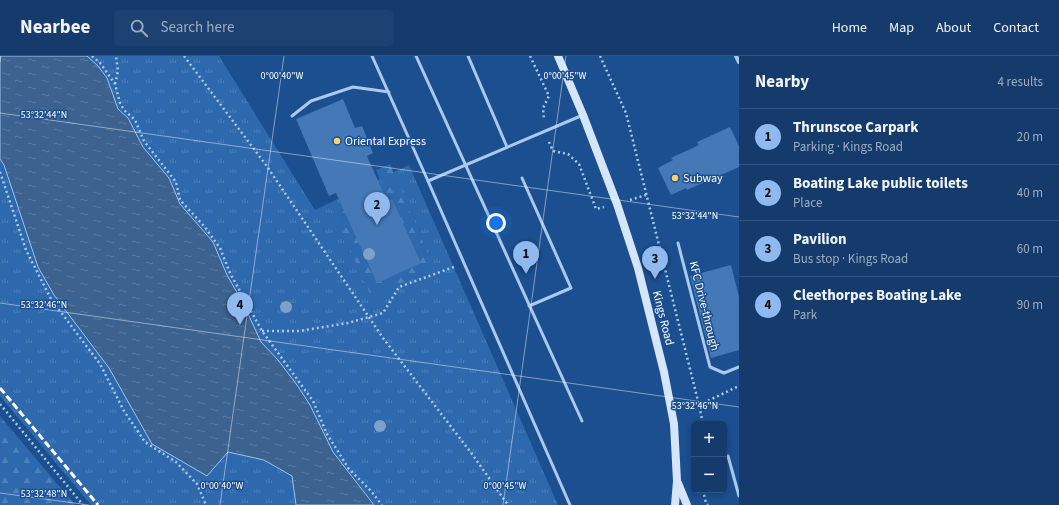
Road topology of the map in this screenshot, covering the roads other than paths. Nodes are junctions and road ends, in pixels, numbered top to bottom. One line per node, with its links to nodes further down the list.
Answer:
1 (372, 56): 7 (lane)
2 (416, 56): 11 (lane)
3 (468, 56): 10 (lane)
4 (558, 56): 8 (street, Kings Road)
5 (736, 56): 6 (street)
6 (739, 62)
7 (388, 92): 9 (lane); 13 (lane)
8 (583, 115): 10 (lane); 19 (street, Kings Road)
9 (292, 116)
10 (507, 147): 11 (lane)
11 (465, 165): 13 (lane); 15 (lane)
12 (522, 178): 15 (lane)
13 (428, 181): 21 (lane)
14 (678, 244): 16 (lane, KFC Drive-through)
15 (529, 306): 17 (lane)
16 (739, 367)
17 (582, 421)
18 (728, 456): 20 (lane)
19 (677, 480): 22 (street, Kings Road); 23 (street, Kings Road)
20 (739, 496)
21 (570, 505)
22 (675, 505)
23 (687, 505)

